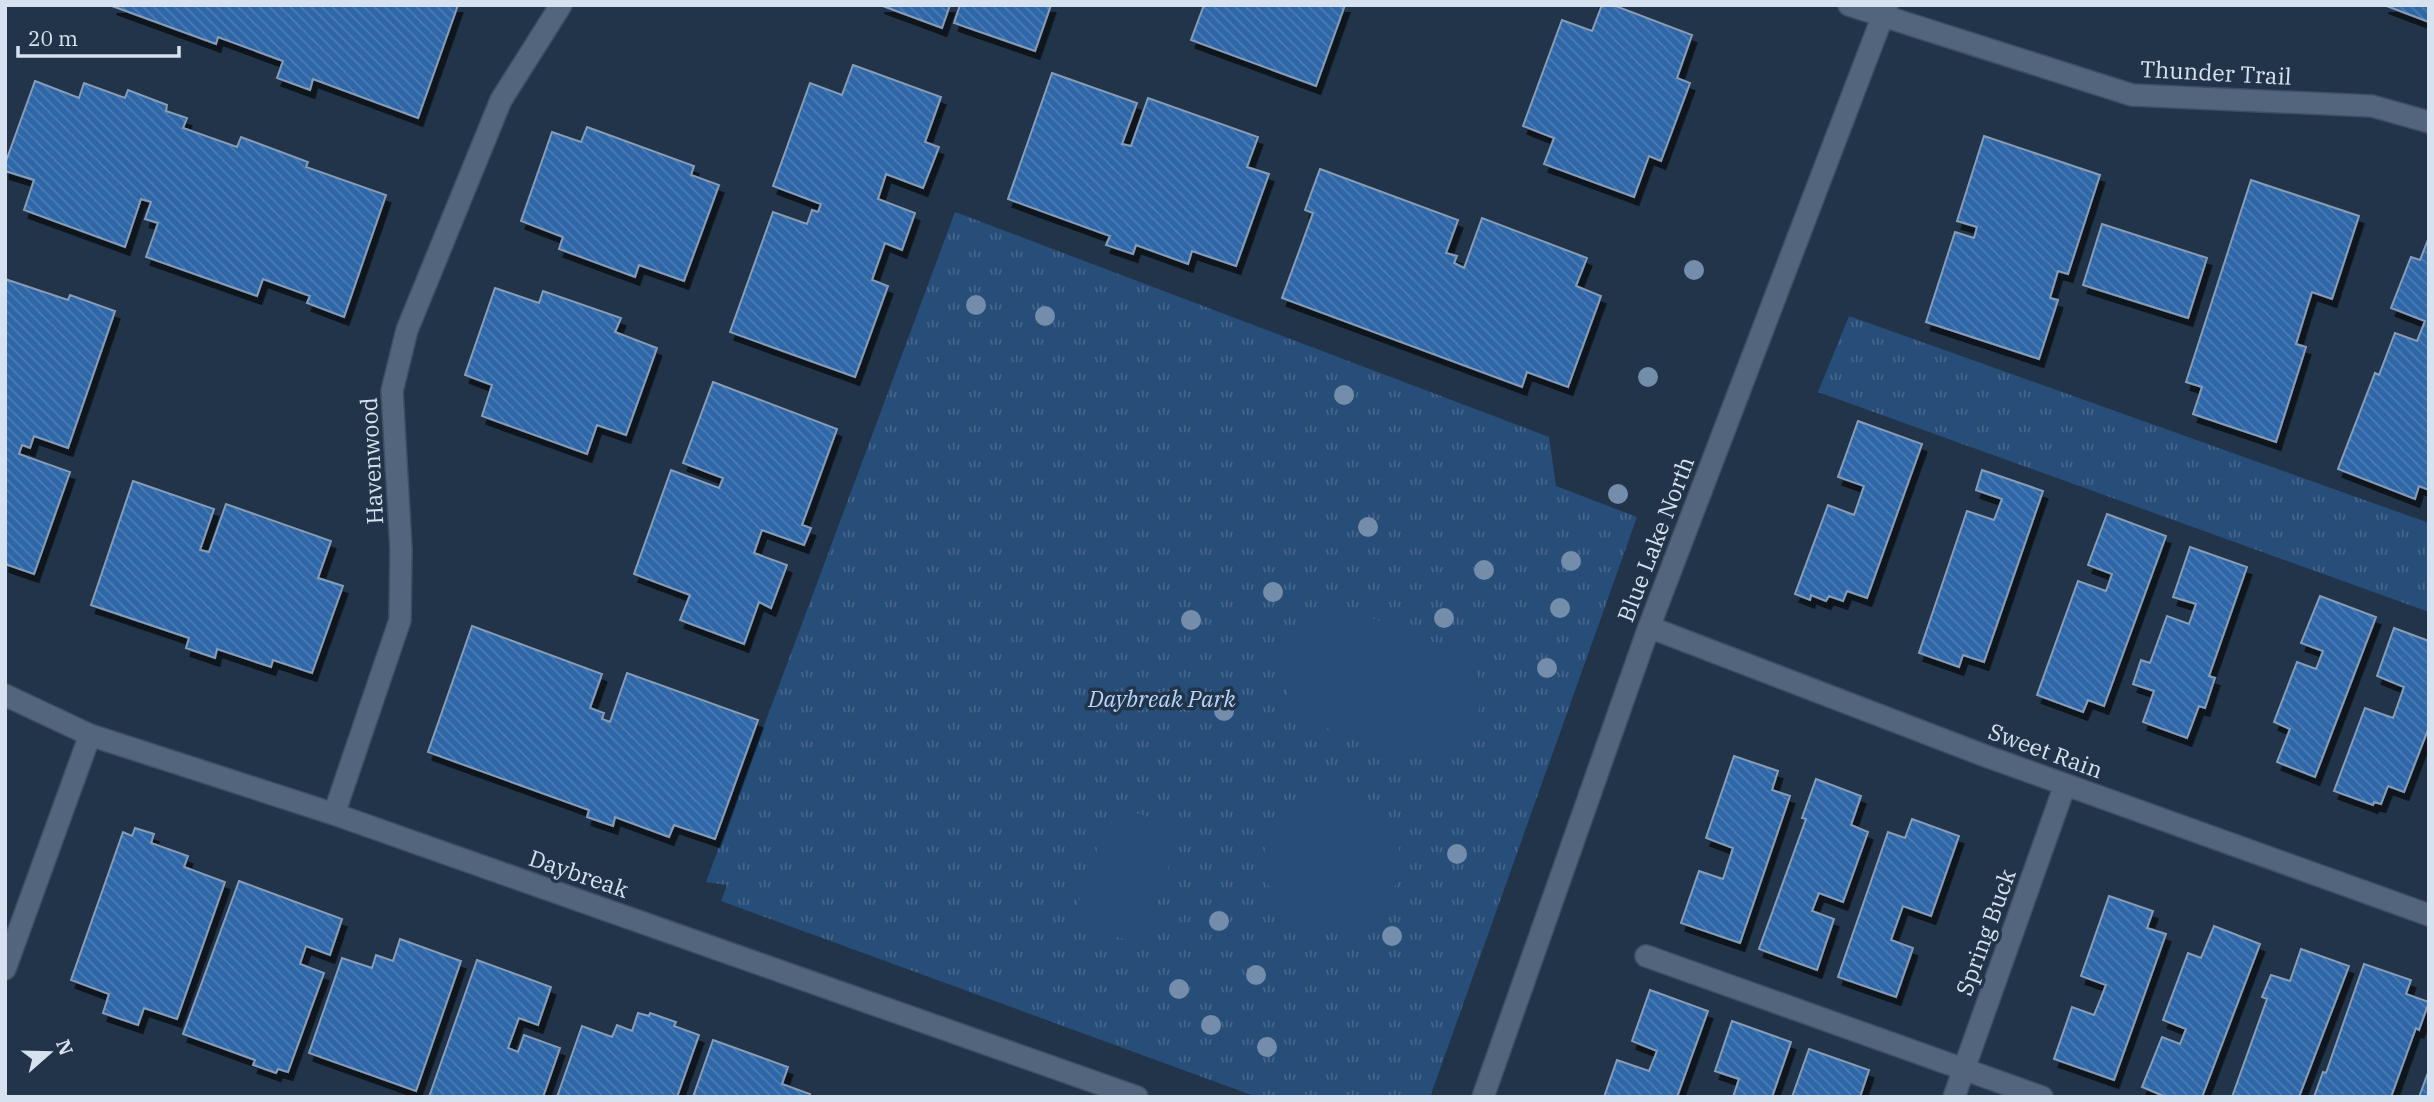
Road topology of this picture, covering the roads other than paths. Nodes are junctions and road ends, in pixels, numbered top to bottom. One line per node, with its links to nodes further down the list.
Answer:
1 (561, 5): 9 (street, Havenwood)
2 (1849, 5): 3 (street)
3 (1886, 11): 4 (street, Thunder Trail); 5 (street, Blue Lake North)
4 (2429, 122)
5 (1649, 627): 8 (street, Sweet Rain); 15 (street, Blue Lake North)
6 (5, 695): 7 (street, Daybreak)
7 (90, 735): 9 (street, Daybreak); 12 (street)
8 (2065, 785): 10 (street, Sweet Rain); 13 (street, Spring Buck)
9 (334, 814): 14 (street, Daybreak)
10 (2429, 915)
11 (1646, 956): 13 (street)
12 (5, 969)
13 (1964, 1069): 16 (street, Spring Buck); 17 (street)
14 (1137, 1097)
15 (1483, 1097)
16 (1954, 1097)
17 (2042, 1097)

